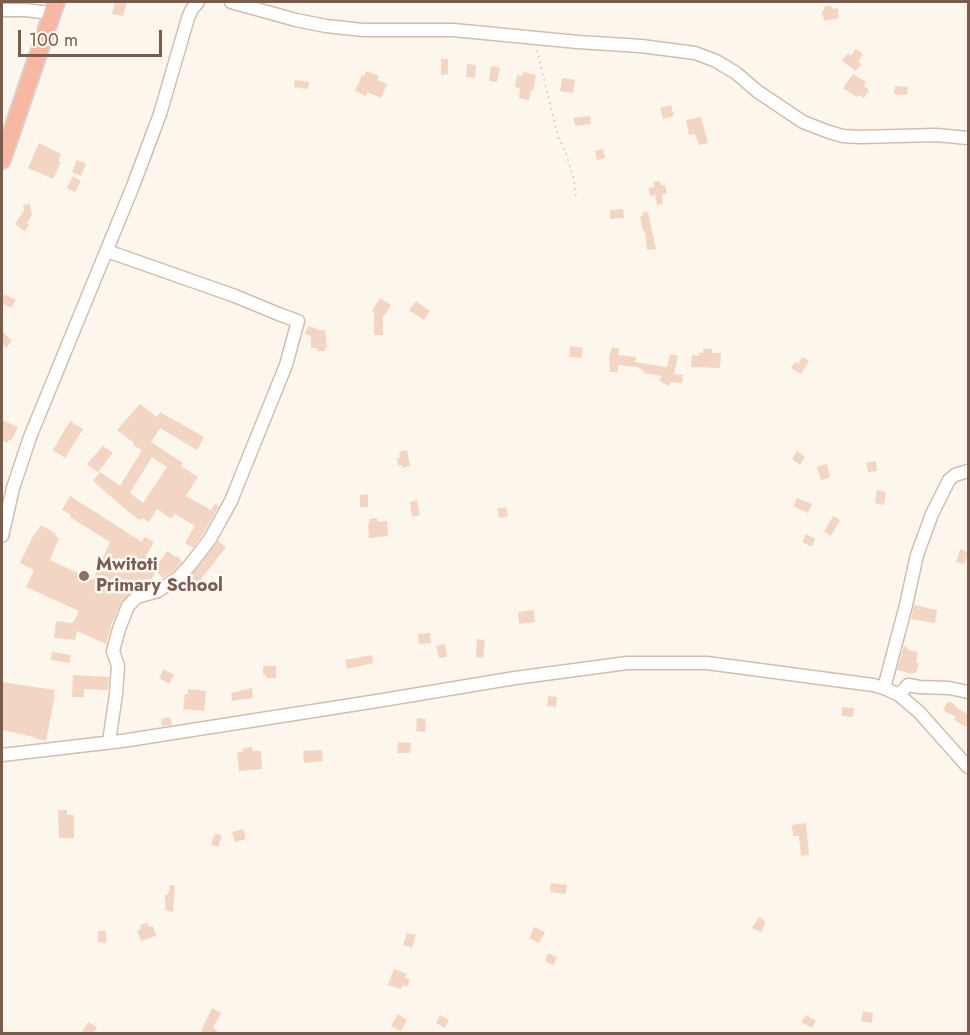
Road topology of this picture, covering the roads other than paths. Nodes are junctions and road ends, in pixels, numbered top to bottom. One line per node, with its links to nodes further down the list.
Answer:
1 (198, 2): 7 (street)
2 (231, 2): 5 (street)
3 (53, 7): 4 (street); 6 (highway)
4 (2, 10)
5 (969, 138)
6 (2, 160)
7 (107, 251): 9 (street); 13 (street)
8 (969, 471): 10 (street)
9 (2, 536)
10 (884, 688): 12 (street); 13 (street)
11 (969, 692): 12 (street)
12 (899, 695): 15 (street)
13 (109, 742): 14 (street)
14 (2, 756)
15 (969, 767)

